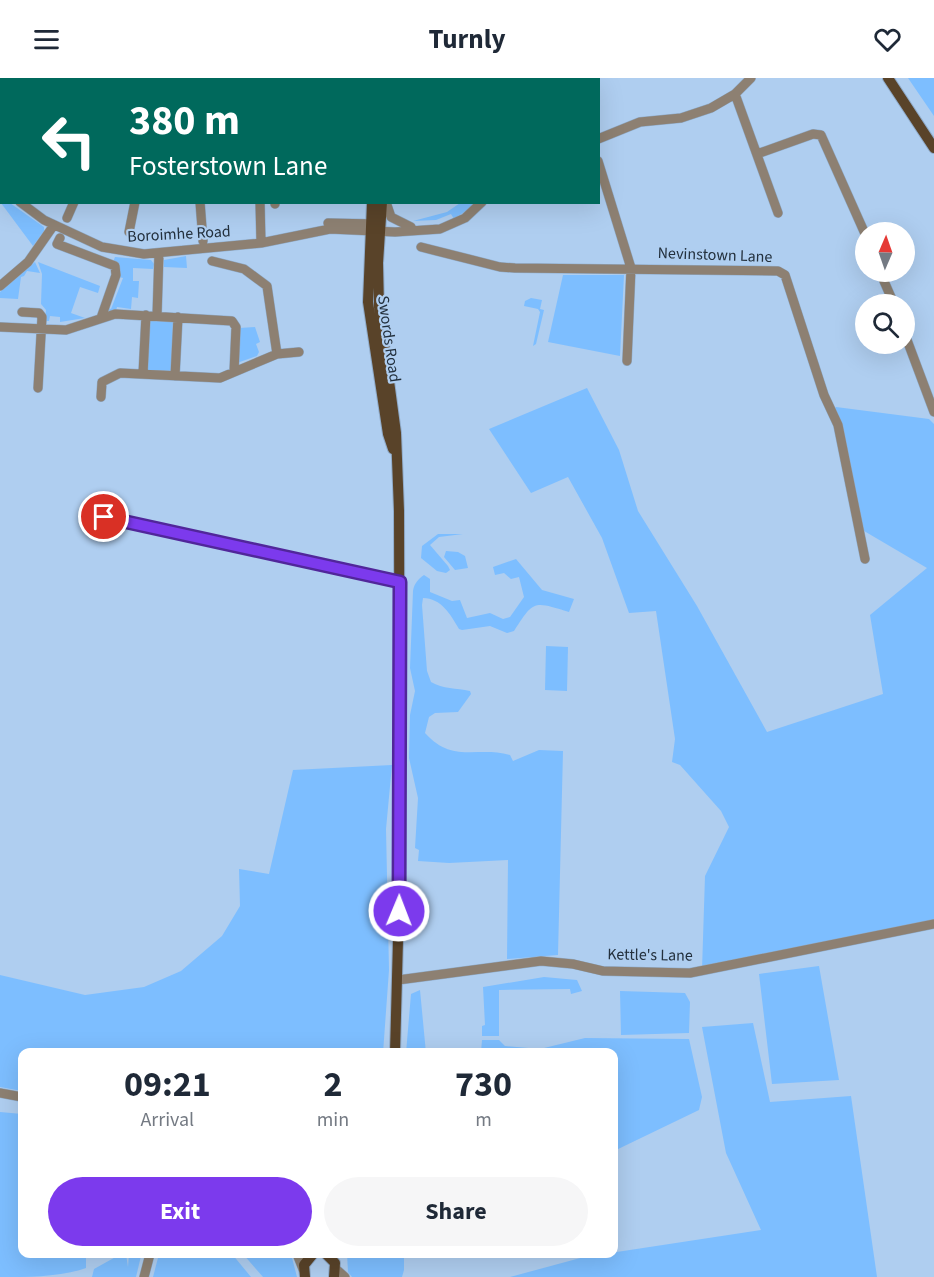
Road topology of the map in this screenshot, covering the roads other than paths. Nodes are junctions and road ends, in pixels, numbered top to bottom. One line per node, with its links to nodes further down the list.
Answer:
1 (751, 78): 4 (street)
2 (888, 78): 7 (main road)
3 (896, 78): 5 (main road)
4 (735, 94): 6 (street); 8 (street)
5 (934, 135)
6 (600, 138)
7 (934, 148)
8 (757, 154): 19 (street); 21 (street)
9 (600, 167): 33 (street)
10 (23, 204): 22 (street, Boroimhe Road)
11 (73, 204): 20 (street)
12 (135, 204): 26 (street)
13 (200, 204): 28 (street)
14 (260, 204): 29 (street)
15 (372, 204): 23 (main road)
16 (383, 204): 23 (main road)
17 (385, 204): 24 (street)
18 (480, 204): 25 (street)
19 (778, 213)
20 (67, 218)
21 (860, 222)
22 (54, 225): 31 (street, Boroimhe Road); 34 (street)
23 (375, 227): 24 (street); 25 (street); 29 (street, Boroimhe Road); 54 (main road, Swords Road)
24 (411, 227): 25 (street)
25 (428, 230)
26 (129, 232)
27 (60, 238): 39 (street)
28 (202, 241)
29 (261, 243): 31 (street, Boroimhe Road)
30 (421, 247): 33 (street, Nevinstown Lane)
31 (159, 254): 37 (street)
32 (212, 261): 43 (street)
33 (631, 268): 45 (street); 53 (street, Nevinstown Lane)
34 (1, 282)
35 (22, 312): 41 (street)
36 (146, 315): 37 (street); 39 (street); 47 (street)
37 (158, 316): 38 (street)
38 (178, 317): 46 (street); 48 (street)
39 (101, 318): 41 (street)
40 (0, 327): 41 (street)
41 (41, 329): 49 (street)
42 (299, 352): 43 (street)
43 (277, 354): 46 (street)
44 (912, 354): 51 (street)
45 (627, 361)
46 (234, 372): 48 (street)
47 (143, 374): 48 (street); 50 (street)
48 (175, 376)
49 (38, 388)
50 (100, 397)
51 (934, 412)
52 (104, 517): 54 (street)
53 (865, 559)
54 (400, 582): 56 (main road, Swords Road)
55 (934, 924): 56 (street, Kettle's Lane)
56 (398, 980): 57 (main road, Swords Road)
57 (394, 1048)
58 (0, 1093): 59 (street)
59 (18, 1095)
60 (149, 1258): 64 (street)
61 (298, 1258): 63 (street)
62 (308, 1258): 63 (main road)
63 (304, 1275)
64 (144, 1277)

